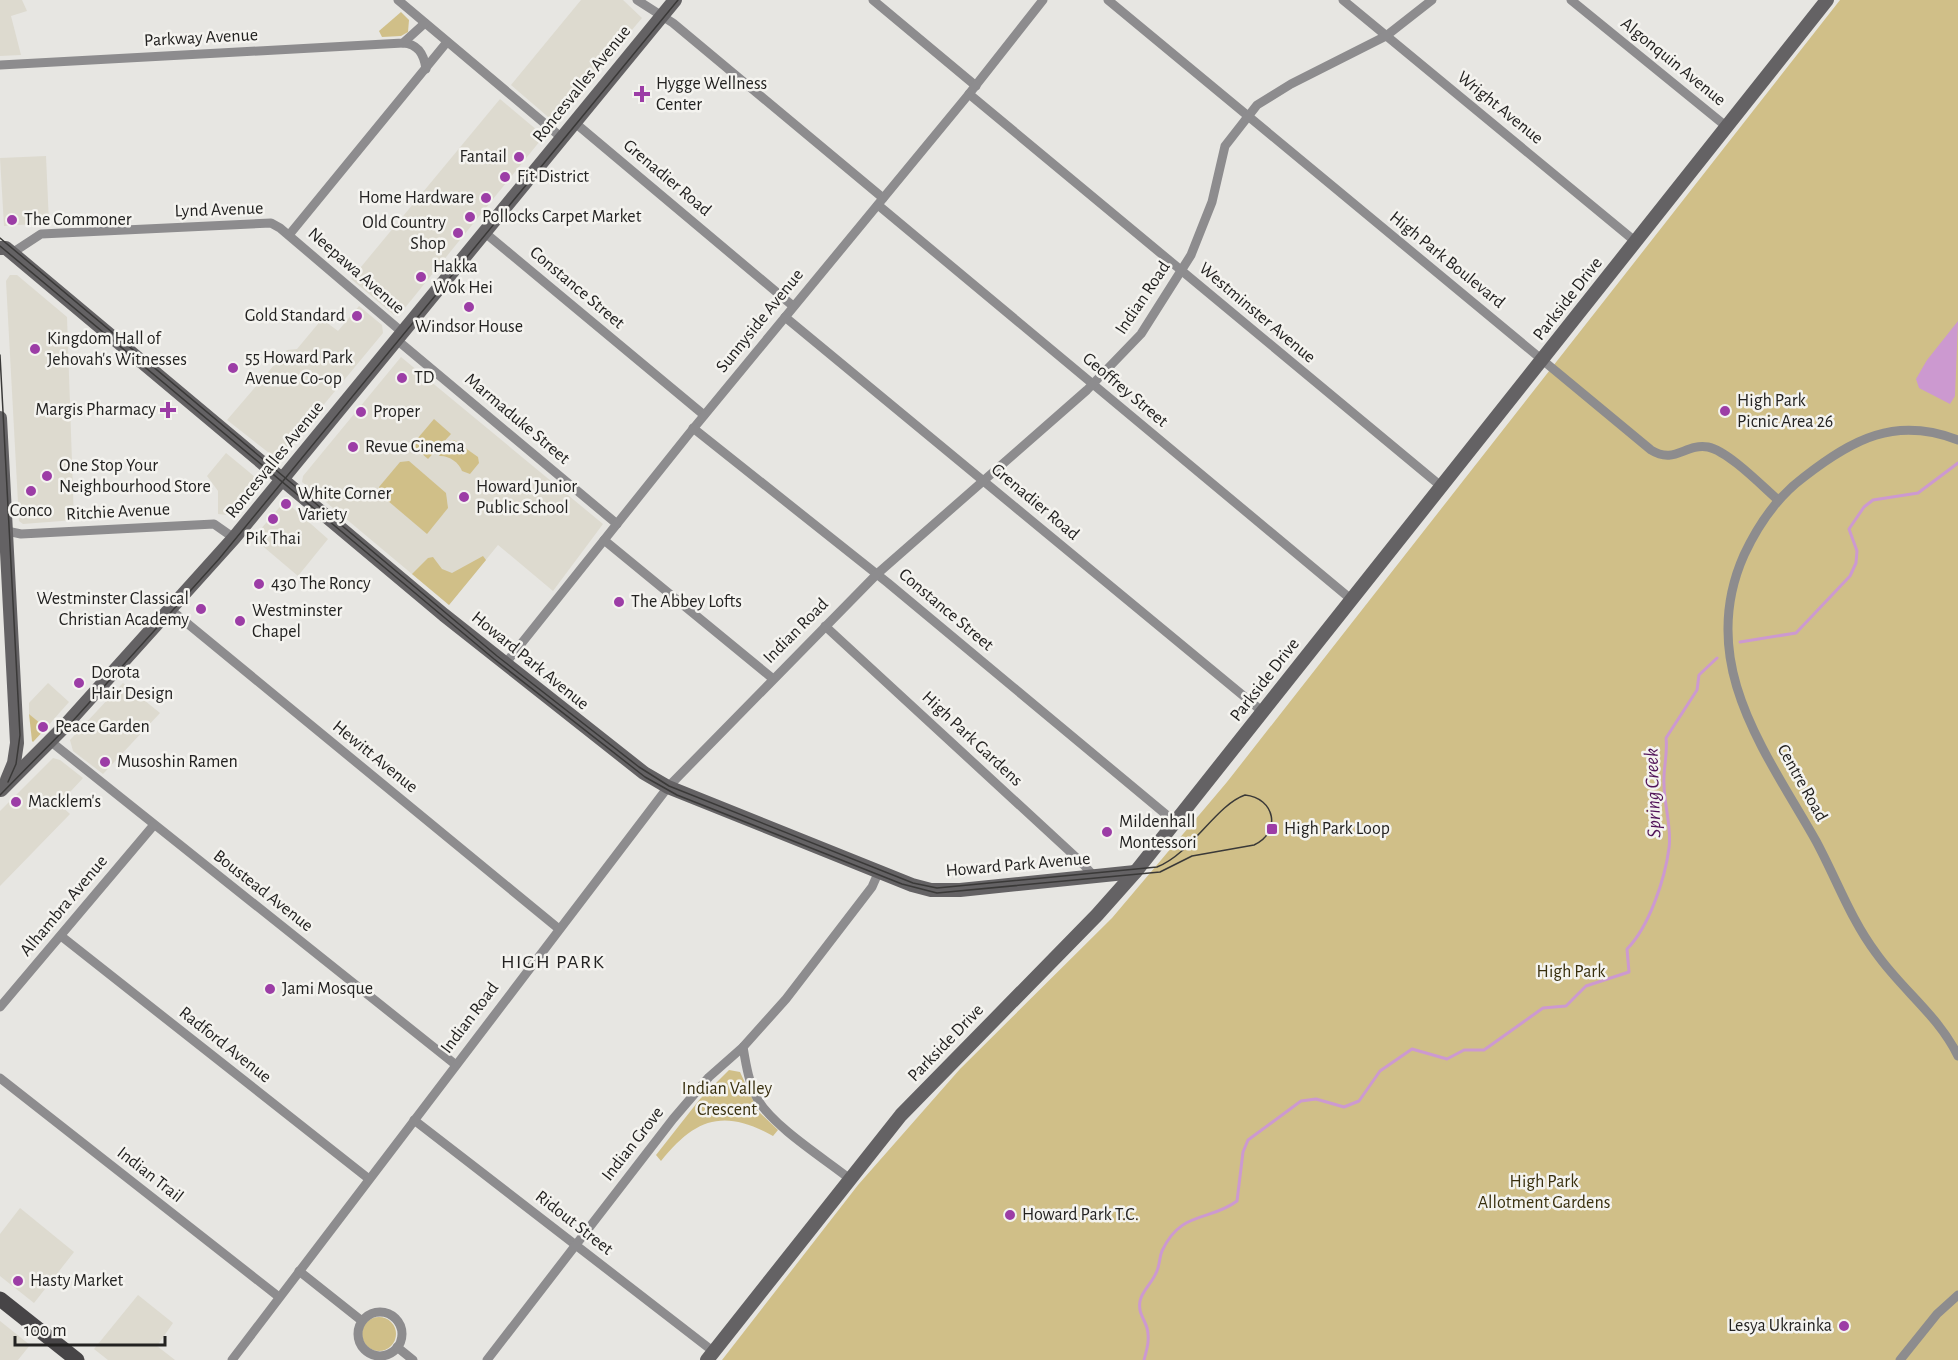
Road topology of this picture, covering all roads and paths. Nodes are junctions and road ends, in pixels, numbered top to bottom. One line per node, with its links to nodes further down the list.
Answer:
1 (398, 0): 12 (street)
2 (637, 0): 11 (street, Geoffrey Street)
3 (675, 0): 11 (street, Roncesvalles Avenue)
4 (873, 0): 18 (street)
5 (1043, 0): 18 (street, Sunnyside Avenue)
6 (1108, 0): 20 (street, High Park Boulevard)
7 (1343, 0): 13 (street, Wright Avenue)
8 (1432, 0): 13 (street, Indian Road)
9 (1571, 0): 22 (street, Algonquin Avenue)
10 (1827, 0): 22 (street, Parkside Drive)
11 (662, 15): 21 (street, Roncesvalles Avenue); 24 (street, Geoffrey Street)
12 (425, 23): 14 (street); 15 (street)
13 (1386, 36): 20 (street, Indian Road); 27 (street, Wright Avenue)
14 (447, 42): 17 (street); 23 (street)
15 (403, 43): 16 (street, Parkway Avenue); 17 (street)
16 (0, 65)
17 (426, 69): 26 (street)
18 (976, 86): 19 (street, Sunnyside Avenue)
19 (969, 94): 24 (street, Sunnyside Avenue); 29 (street, Westminster Avenue)
20 (1248, 117): 29 (street, Indian Road); 33 (street, High Park Boulevard)
21 (574, 122): 23 (street, Roncesvalles Avenue); 30 (street, Grenadier Road)
22 (1727, 127): 27 (street, Parkside Drive)
23 (562, 138): 25 (street, Roncesvalles Avenue)
24 (880, 202): 30 (street, Sunnyside Avenue); 34 (street, Geoffrey Street)
25 (484, 232): 32 (street, Roncesvalles Avenue); 35 (street, Constance Street)
26 (289, 235): 28 (street, Lynd Avenue); 32 (street, Neepawa Avenue)
27 (1636, 242): 33 (street, Parkside Drive)
28 (6, 250): 39 (street, Howard Park Avenue)
29 (1182, 272): 34 (street, Indian Road); 41 (street, Westminster Avenue)
30 (793, 306): 31 (street, Sunnyside Avenue)
31 (785, 317): 35 (street, Sunnyside Avenue); 40 (street, Grenadier Road)
32 (400, 336): 39 (street, Roncesvalles Avenue); 43 (street, Marmaduke Street)
33 (1542, 360): 41 (street, Parkside Drive); 42 (street, High Park Boulevard)
34 (1093, 385): 40 (street, Indian Road); 48 (street, Geoffrey Street)
35 (704, 415): 37 (street, Sunnyside Avenue)
36 (0, 417): 44 (street)
37 (693, 428): 43 (street, Sunnyside Avenue); 47 (street, Constance Street)
38 (1958, 440): 42 (street, Centre Road)
39 (282, 479): 45 (street, Roncesvalles Avenue); 51 (street, Howard Park Avenue)
40 (983, 480): 47 (street, Indian Road); 53 (street, Grenadier Road)
41 (1442, 487): 48 (street, Parkside Drive)
42 (1778, 500): 66 (street, Centre Road)
43 (617, 524): 46 (street, Sunnyside Avenue)
44 (3, 531): 45 (street, Ritchie Avenue); 56 (street)
45 (234, 538): 49 (street, Roncesvalles Avenue)
46 (604, 540): 51 (street, Sunnyside Avenue); 52 (street)
47 (877, 574): 50 (street, Indian Road); 57 (street, Constance Street)
48 (1352, 600): 53 (street, Parkside Drive)
49 (171, 610): 54 (street, Roncesvalles Avenue); 62 (street, Hewitt Avenue)
50 (825, 626): 52 (street, Indian Road); 61 (street, High Park Gardens)
51 (504, 664): 55 (street, Howard Park Avenue)
52 (772, 678): 55 (street, Indian Road)
53 (1263, 712): 57 (street, Parkside Drive)
54 (50, 741): 56 (street, Roncesvalles Avenue); 58 (street, Boustead Avenue)
55 (668, 787): 59 (street, Howard Park Avenue); 62 (street, Indian Road)
56 (1, 791)
57 (1175, 822): 60 (street, Parkside Drive)
58 (153, 826): 63 (street, Alhambra Avenue); 67 (street, Boustead Avenue)
59 (879, 871): 61 (street, Howard Park Avenue); 65 (street, Indian Grove)
60 (1135, 872): 61 (street, Howard Park Avenue); 71 (street, Parkside Drive)
61 (1095, 877)
62 (559, 928): 67 (street, Indian Road)
63 (61, 936): 64 (street, Alhambra Avenue); 70 (street, Radford Avenue)
64 (0, 1007)
65 (743, 1047): 71 (street); 72 (street, Indian Grove)
66 (1958, 1056)
67 (456, 1065): 69 (street, Indian Road)
68 (0, 1078): 75 (street, Indian Trail)
69 (414, 1120): 70 (street, Indian Road); 72 (street, Ridout Street)
70 (369, 1179): 73 (street, Indian Road)
71 (850, 1179): 79 (street, Parkside Drive)
72 (576, 1245): 79 (street, Ridout Street); 83 (street, Indian Grove)
73 (299, 1271): 75 (street, Indian Road); 77 (street)
74 (1958, 1295): 84 (street)
75 (279, 1297): 81 (street, Indian Road)
76 (0, 1299): 80 (main road)
77 (362, 1321): 78 (street); 78 (street)
78 (397, 1347): 82 (street)
79 (711, 1356)
80 (76, 1360)
81 (232, 1360)
82 (413, 1360)
83 (487, 1360)
84 (1900, 1360)

